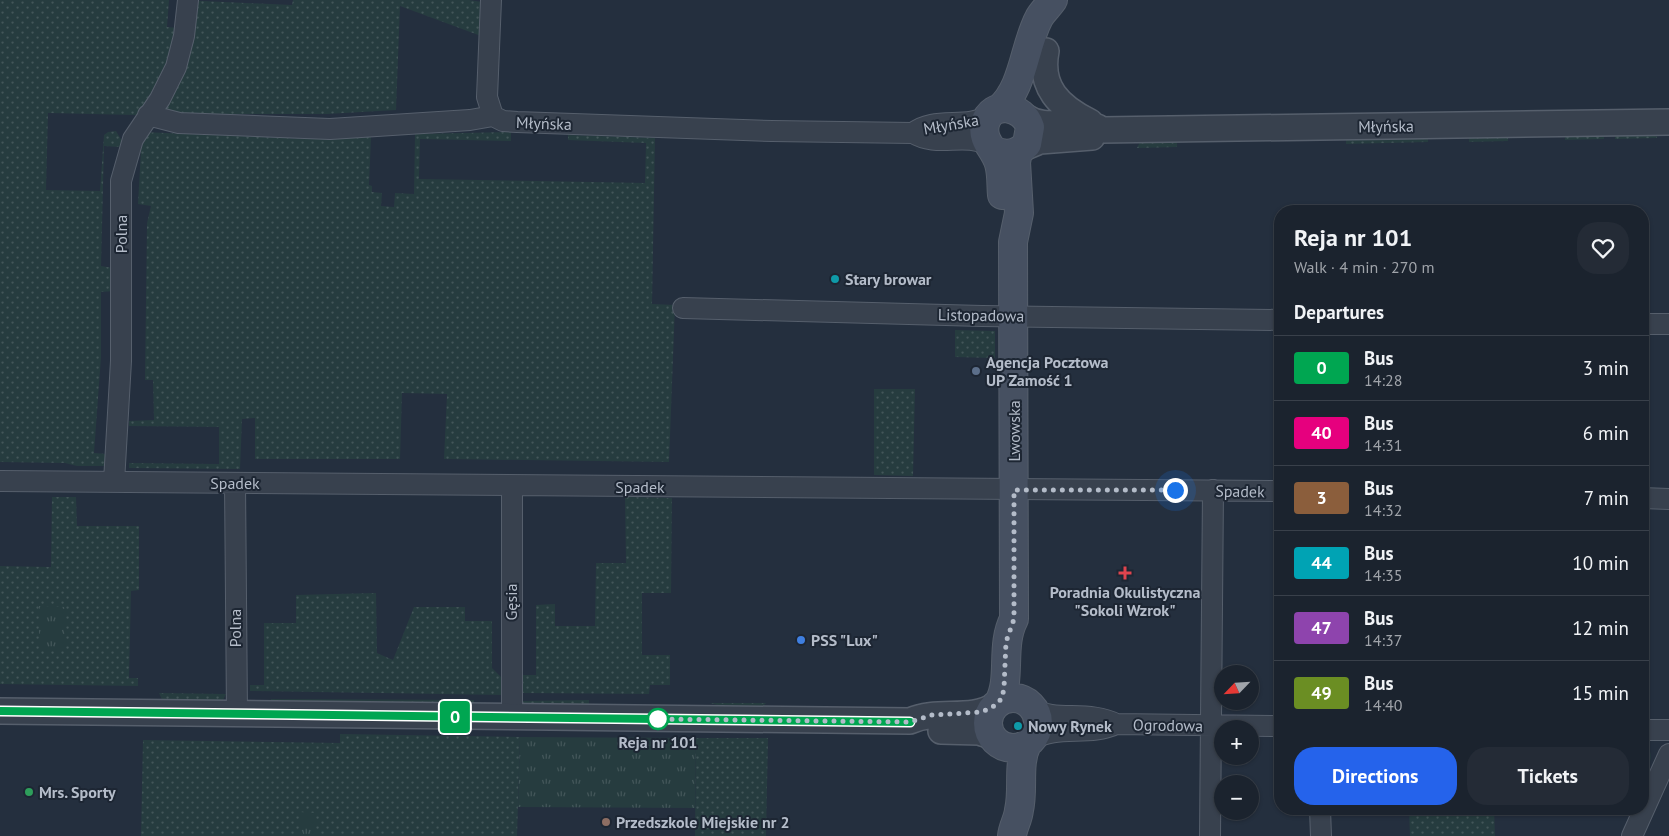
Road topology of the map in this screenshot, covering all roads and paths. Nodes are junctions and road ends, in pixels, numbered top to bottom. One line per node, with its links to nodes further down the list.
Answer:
1 (188, 0): 6 (street, Polna)
2 (491, 0): 7 (street)
3 (1054, 0): 4 (main road); 5 (main road)
4 (1046, 50): 8 (main road); 10 (street)
5 (994, 113): 8 (main road); 11 (street, Młyńska); 12 (main road)
6 (148, 115): 7 (street, Młyńska); 19 (street, Polna)
7 (494, 116): 11 (street, Młyńska)
8 (1026, 117): 10 (street, Młyńska); 12 (main road)
9 (1669, 122): 10 (street, Młyńska)
10 (1096, 126): 12 (street, Młyńska)
11 (913, 133): 12 (street, Młyńska)
12 (1005, 148): 14 (main road, Lwowska)
13 (683, 308): 14 (street, Listopadowa)
14 (1014, 316): 15 (street, Listopadowa); 22 (main road, Lwowska)
15 (1274, 320)
16 (1649, 324): 17 (street)
17 (1669, 324)
18 (0, 480): 19 (street, Spadek)
19 (114, 482): 20 (street, Spadek)
20 (235, 483): 21 (street, Spadek); 31 (street, Polna)
21 (512, 486): 22 (street, Spadek); 32 (street, Gęsia)
22 (1014, 490): 23 (street, Spadek); 27 (main road, Lwowska)
23 (1213, 490): 24 (street, Spadek); 35 (street)
24 (1274, 491)
25 (1649, 498): 26 (street)
26 (1669, 499)
27 (1014, 619): 28 (main road, Lwowska); 29 (main road, Lwowska)
28 (997, 703): 29 (main road); 33 (street); 39 (main road)
29 (1033, 707): 34 (street, Ogrodowa); 40 (main road)
30 (0, 711): 31 (street)
31 (236, 714): 32 (street)
32 (512, 718): 33 (street)
33 (910, 722): 39 (street)
34 (1116, 724): 35 (street, Ogrodowa); 40 (street, Ogrodowa)
35 (1211, 726): 36 (street, Ogrodowa); 46 (street)
36 (1274, 726)
37 (1649, 730): 38 (street)
38 (1669, 730)
39 (993, 739): 40 (main road); 45 (main road)
40 (1030, 742): 45 (main road)
41 (1669, 754): 42 (street)
42 (1649, 798)
43 (1320, 815): 47 (street)
44 (1641, 815): 48 (street)
45 (1012, 831)
46 (1210, 836)
47 (1321, 836)
48 (1632, 836)

